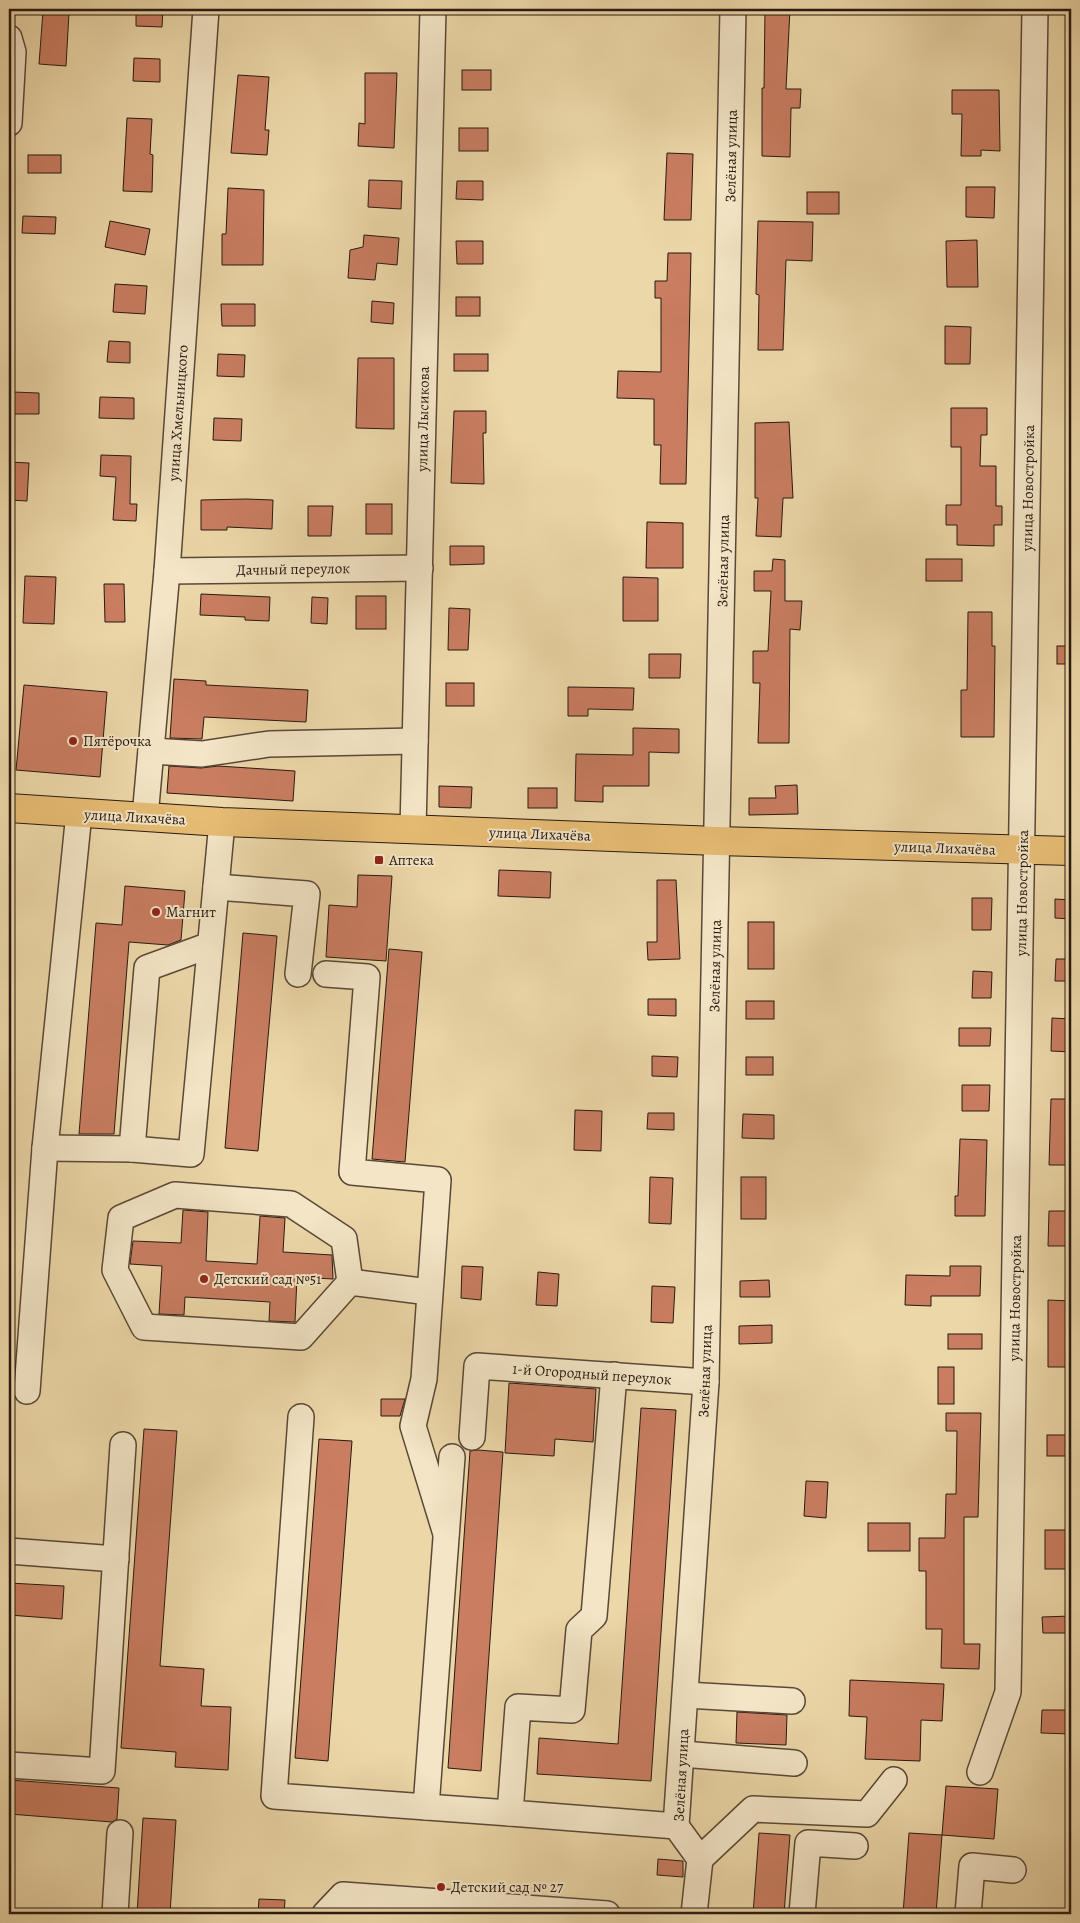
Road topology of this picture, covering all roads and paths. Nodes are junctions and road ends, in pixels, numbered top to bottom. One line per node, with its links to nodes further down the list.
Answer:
1 (206, 9): 8 (street, улица Хмельницкого)
2 (434, 9): 7 (street, улица Лысикова)
3 (734, 9): 16 (street, Зелёная улица)
4 (1035, 9): 17 (street, улица Новостройка)
5 (9, 38): 6 (street)
6 (9, 123)
7 (420, 568): 8 (street, Дачный переулок); 9 (street, улица Лысикова)
8 (167, 571): 10 (street, улица Хмельницкого)
9 (415, 741): 10 (street); 15 (street, улица Лысикова)
10 (151, 752): 13 (street, улица Хмельницкого)
11 (9, 808): 12 (main road, улица Лихачёва)
12 (79, 813): 13 (main road, улица Лихачёва); 23 (street)
13 (145, 817): 14 (main road, улица Лихачёва)
14 (222, 822): 15 (main road, улица Лихачёва); 19 (street)
15 (413, 829): 16 (main road, улица Лихачёва)
16 (717, 841): 17 (main road, улица Лихачёва); 28 (street, Зелёная улица)
17 (1022, 850): 18 (main road, улица Лихачёва); 42 (street, улица Новостройка)
18 (1071, 851)
19 (216, 888): 20 (street); 21 (street)
20 (210, 945): 24 (street); 24 (street)
21 (298, 974)
22 (326, 974): 26 (street)
23 (45, 1148): 24 (street); 29 (street)
24 (132, 1149)
25 (350, 1282): 25 (street); 26 (street)
26 (429, 1292): 34 (street)
27 (614, 1375): 28 (street, 1-й Огородный переулок); 31 (street, 1-й Огородный переулок); 45 (street)
28 (706, 1382): 37 (street, Зелёная улица)
29 (27, 1391)
30 (301, 1417): 44 (street)
31 (472, 1437)
32 (123, 1445): 36 (street)
33 (452, 1457): 34 (street)
34 (446, 1534): 44 (street)
35 (9, 1551): 36 (street)
36 (116, 1559): 41 (street)
37 (686, 1695): 38 (street); 39 (street, Зелёная улица)
38 (792, 1701)
39 (682, 1754): 40 (street); 46 (street, Зелёная улица)
40 (794, 1763)
41 (9, 1765)
42 (980, 1772)
43 (894, 1780): 49 (street)
44 (426, 1807): 45 (street)
45 (510, 1813): 46 (street)
46 (676, 1826): 49 (street, Зелёная улица)
47 (120, 1833): 51 (street)
48 (855, 1846): 55 (street)
49 (700, 1859): 54 (street)
50 (1014, 1870): 56 (street)
51 (114, 1914)
52 (325, 1914): 53 (street)
53 (607, 1914)
54 (694, 1914)
55 (802, 1914)
56 (968, 1914)

